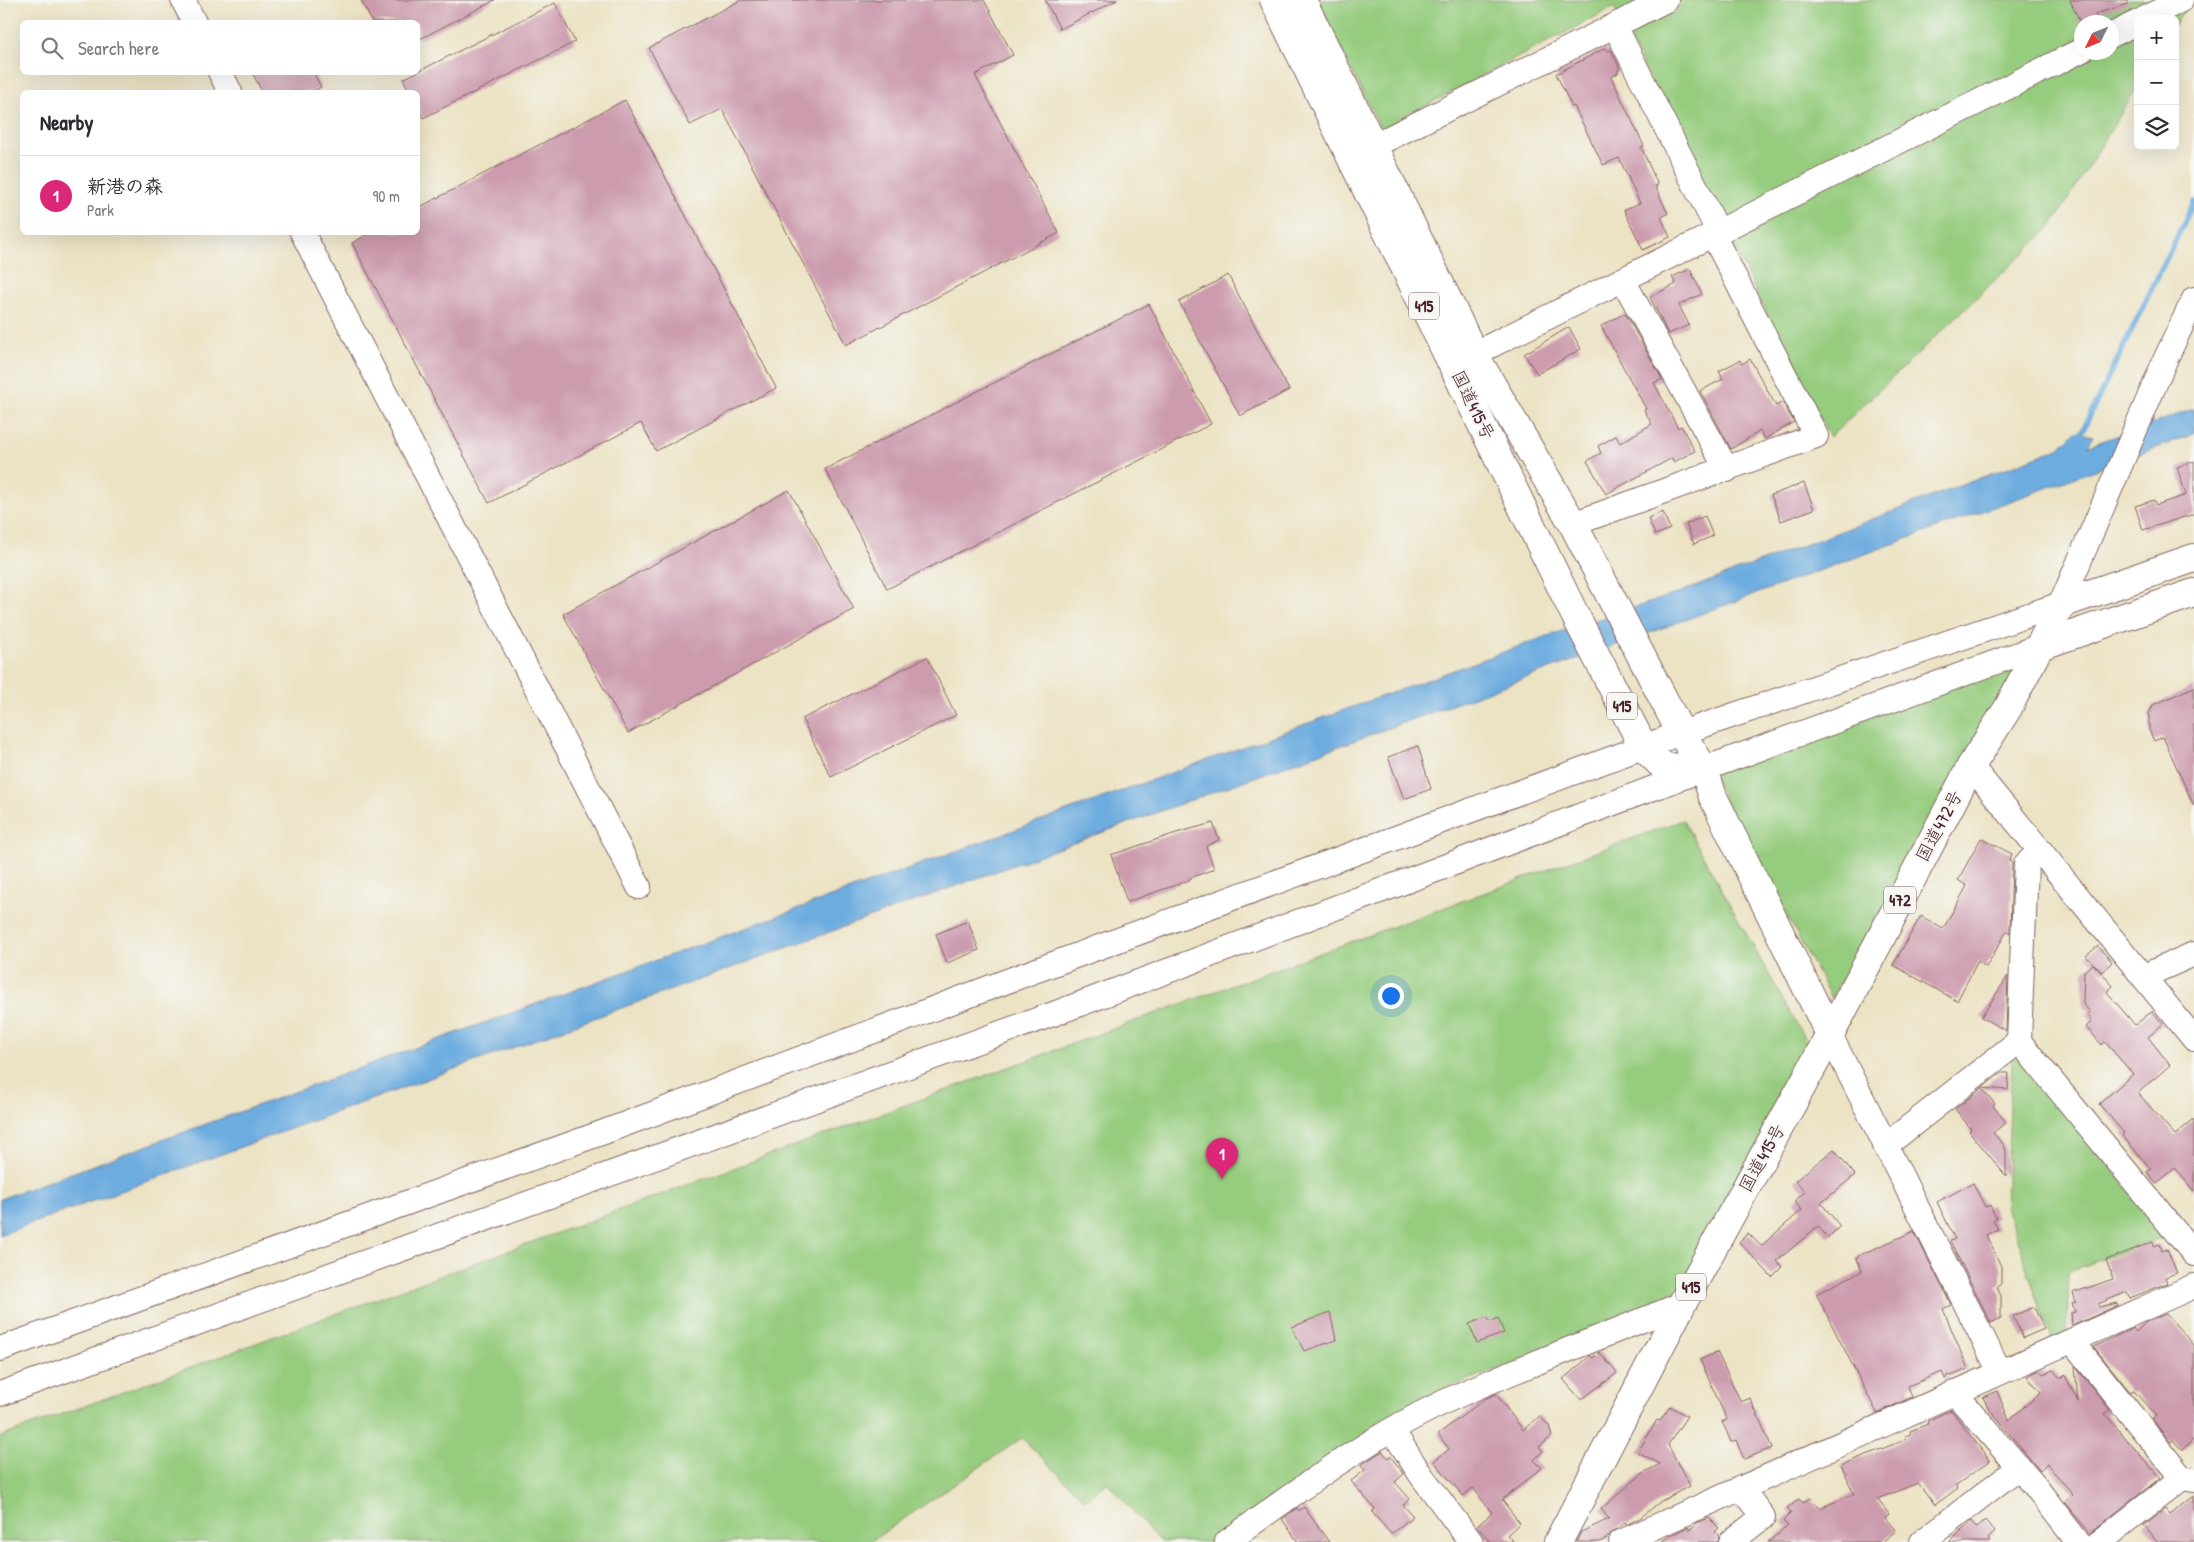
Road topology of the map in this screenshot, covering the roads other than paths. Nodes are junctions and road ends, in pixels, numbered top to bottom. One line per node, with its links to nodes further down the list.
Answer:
1 (1274, 0): 25 (highway, 国道415号 / 415)
2 (1302, 0): 12 (highway, 国道415号 / 415)
3 (1666, 0): 7 (street)
4 (2181, 0): 5 (street)
5 (2152, 15)
6 (2134, 24): 8 (street)
7 (1615, 26): 12 (street); 13 (street)
8 (2119, 32)
9 (2074, 54): 13 (street)
10 (222, 75): 11 (street)
11 (229, 90)
12 (1373, 146): 17 (highway, 国道415号 / 415)
13 (1715, 232): 15 (street); 18 (street)
14 (304, 235): 29 (street)
15 (1623, 280): 17 (street); 18 (street)
16 (2194, 299): 22 (street)
17 (1474, 354): 19 (highway, 国道415号 / 415)
18 (1727, 470): 19 (street)
19 (1573, 524): 24 (highway, 国道415号 / 415)
20 (2194, 558): 22 (highway)
21 (2194, 593): 23 (highway)
22 (2061, 604): 23 (highway, 国道472号 / 472); 24 (street)
23 (2040, 646): 26 (highway, 国道472号 / 472); 27 (street)
24 (1681, 733): 25 (street); 27 (highway, 国道415号 / 415)
25 (1644, 748): 27 (highway, 国道415号 / 415); 41 (street)
26 (1971, 766): 28 (street); 32 (highway, 国道472号 / 472)
27 (1704, 770): 32 (highway, 国道415号 / 415); 44 (street)
28 (2041, 851): 31 (street); 34 (street)
29 (639, 887)
30 (2194, 954): 31 (street)
31 (2144, 976): 33 (street)
32 (1830, 1035): 35 (street); 39 (highway, 国道415号 / 415)
33 (2194, 1039)
34 (2019, 1041): 35 (street); 36 (street)
35 (1885, 1146): 42 (street)
36 (2185, 1228): 37 (street)
37 (2194, 1254)
38 (2194, 1286): 40 (street)
39 (1682, 1304): 45 (street); 52 (highway, 国道415号 / 415)
40 (2072, 1341): 42 (street); 47 (street)
41 (0, 1349)
42 (2000, 1372): 43 (street)
43 (1954, 1392): 46 (street); 48 (street)
44 (0, 1394)
45 (1392, 1430): 50 (street); 51 (street)
46 (2019, 1467): 49 (street); 55 (street)
47 (2188, 1479): 56 (street)
48 (1741, 1488): 53 (street); 54 (street)
49 (2068, 1538)
50 (1227, 1542)
51 (1471, 1542)
52 (1558, 1542)
53 (1622, 1542)
54 (1731, 1542)
55 (1922, 1542)
56 (2100, 1542)

